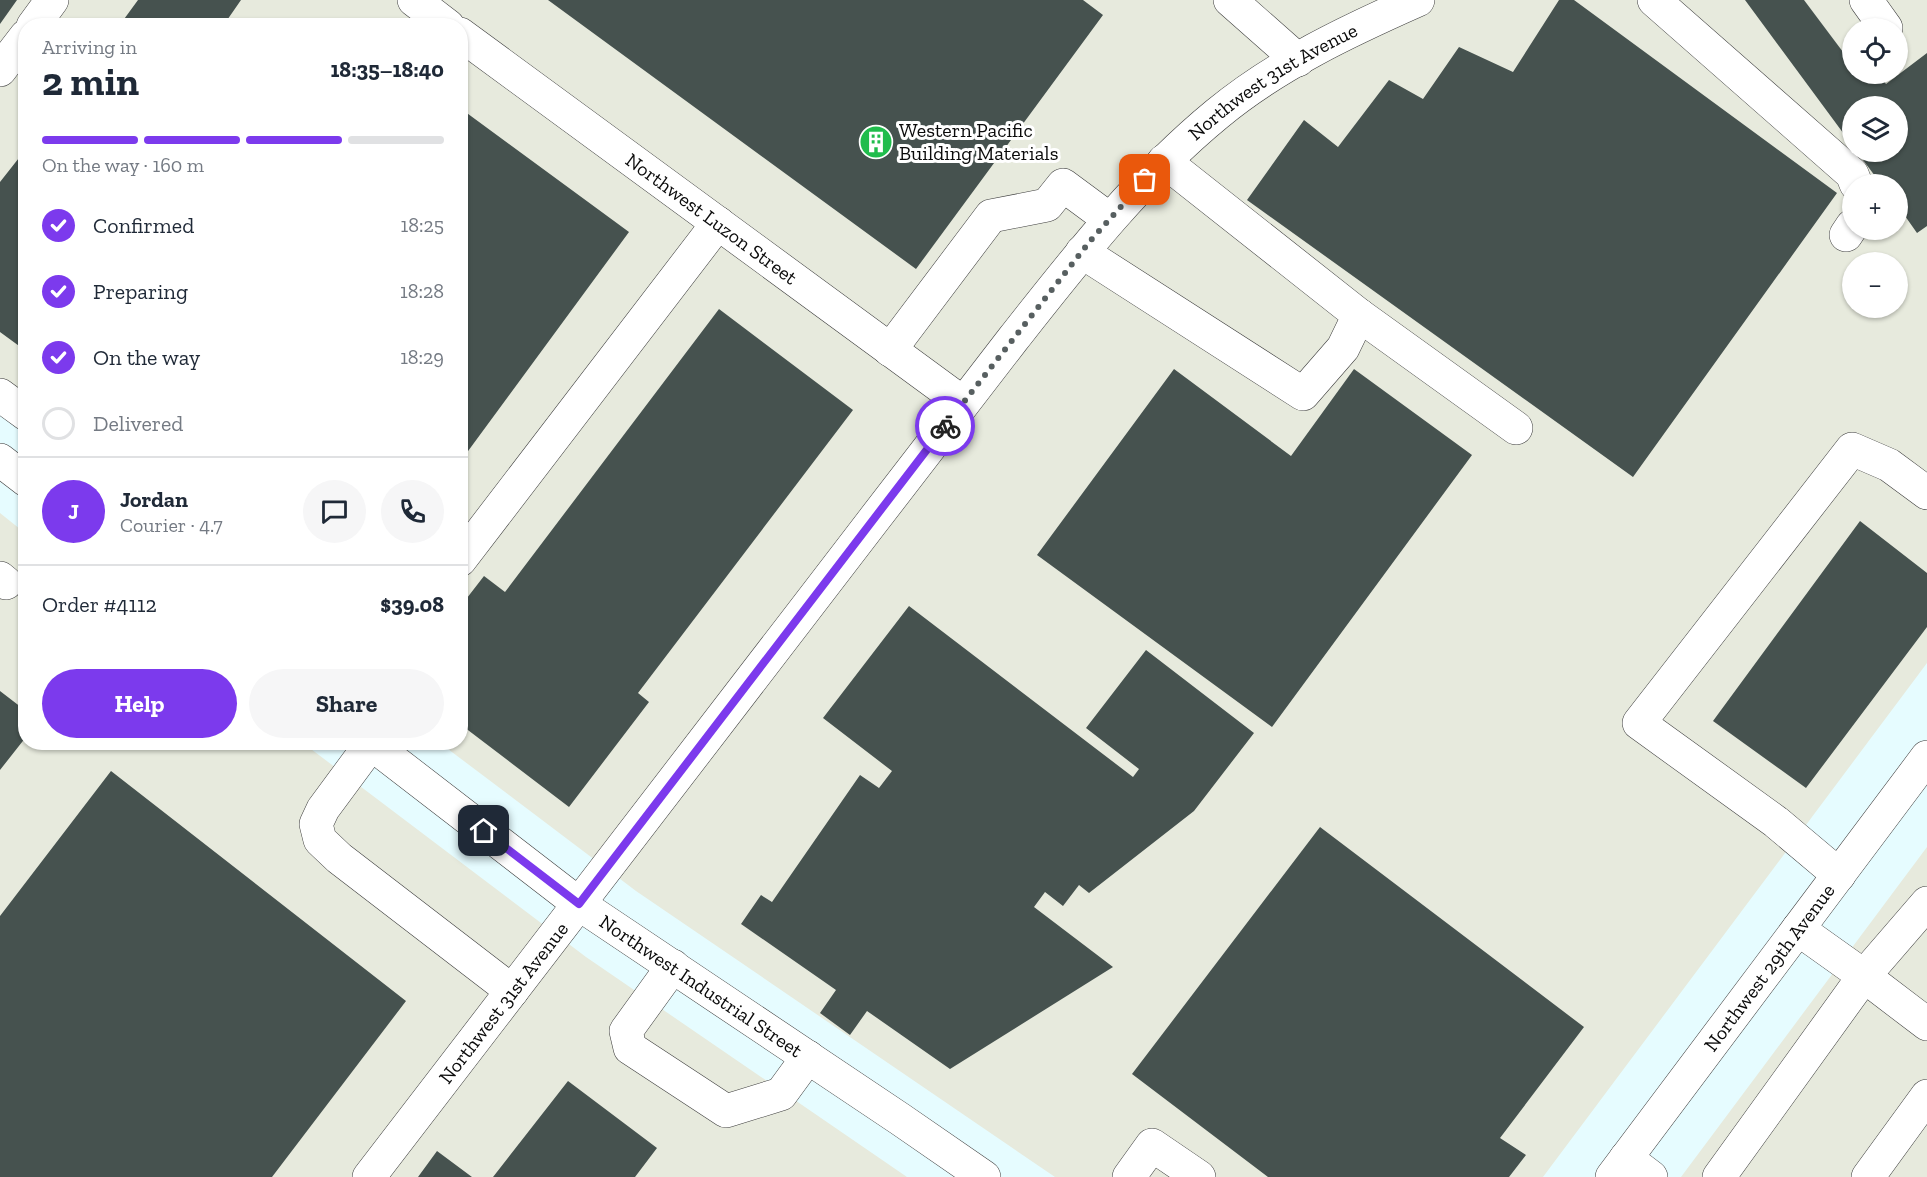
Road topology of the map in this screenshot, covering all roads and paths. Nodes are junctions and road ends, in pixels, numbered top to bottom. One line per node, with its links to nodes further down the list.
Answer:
1 (52, 0): 7 (street)
2 (414, 0): 8 (street)
3 (1230, 0): 12 (street)
4 (1418, 0): 12 (street, Northwest 31st Avenue)
5 (1654, 0): 15 (street)
6 (1866, 0): 9 (street)
7 (39, 18)
8 (438, 18)
9 (1879, 18)
10 (468, 40): 17 (street, Northwest Luzon Street)
11 (18, 46): 13 (street)
12 (1298, 60): 14 (street, Northwest 31st Avenue)
13 (0, 70)
14 (1164, 161): 16 (street, Northwest 31st Avenue); 19 (street)
15 (1852, 174)
16 (1109, 219): 18 (street, Northwest 31st Avenue); 20 (street)
17 (718, 224): 20 (street, Northwest Luzon Street); 28 (street)
18 (1082, 252): 19 (street); 22 (street, Northwest 31st Avenue)
19 (1359, 315): 24 (street)
20 (890, 350): 22 (street, Northwest Luzon Street)
21 (0, 394): 23 (street)
22 (963, 403): 34 (street, Northwest 31st Avenue)
23 (18, 408)
24 (1516, 428)
25 (0, 460): 26 (street)
26 (18, 474)
27 (1927, 493): 32 (street)
28 (468, 550)
29 (365, 750): 38 (street)
30 (379, 750): 34 (street, Northwest Industrial Street)
31 (1927, 758): 32 (street, Northwest 29th Avenue)
32 (1839, 875): 35 (street, Northwest 29th Avenue)
33 (1927, 903): 37 (street)
34 (579, 904): 36 (street, Northwest Industrial Street); 38 (street, Northwest 31st Avenue)
35 (1798, 929): 37 (street); 42 (street, Northwest 29th Avenue)
36 (673, 966): 40 (street, Northwest Industrial Street); 40 (street)
37 (1864, 976): 39 (street); 47 (street)
38 (512, 991): 44 (street, Northwest 31st Avenue)
39 (1927, 1024)
40 (808, 1057): 43 (street, Northwest Industrial Street)
41 (1927, 1096): 48 (street)
42 (1630, 1171)
43 (981, 1176)
44 (369, 1177)
45 (1129, 1177): 46 (street)
46 (1199, 1177)
47 (1719, 1177)
48 (1868, 1177)

